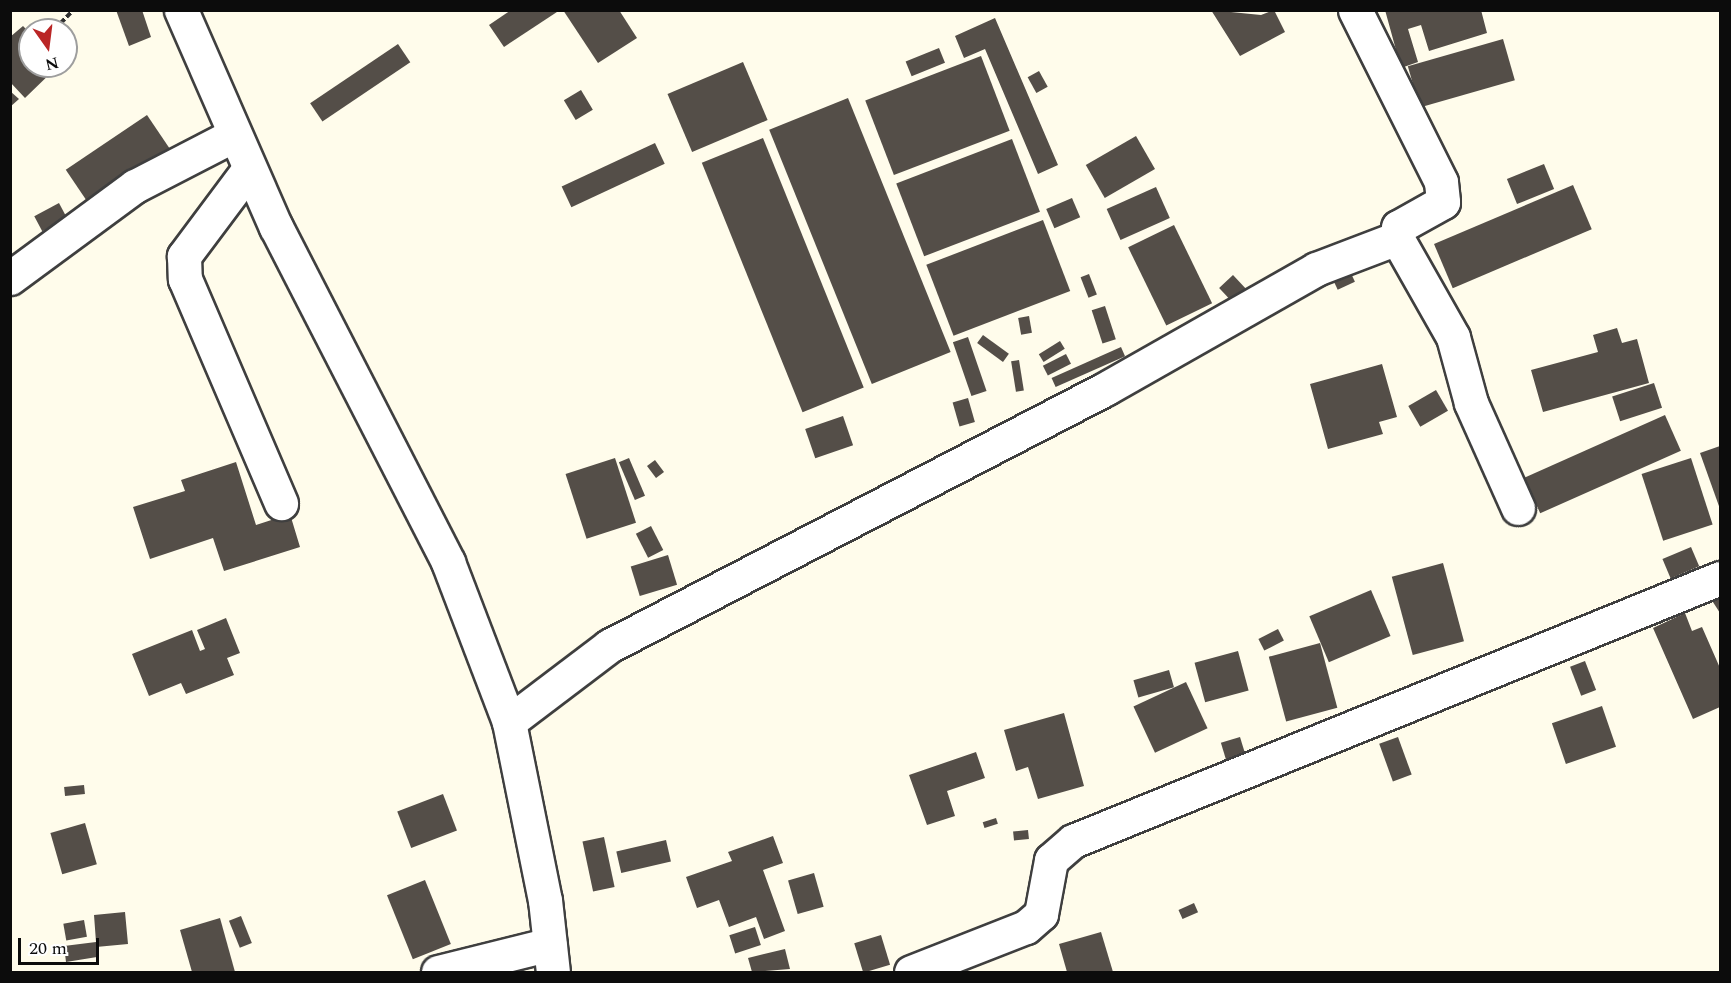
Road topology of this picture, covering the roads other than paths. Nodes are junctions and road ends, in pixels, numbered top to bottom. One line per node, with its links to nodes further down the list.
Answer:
1 (181, 10): 3 (street)
2 (1355, 10): 5 (street)
3 (234, 135): 4 (street); 6 (street)
4 (249, 169): 7 (street); 10 (street)
5 (1397, 238): 8 (street); 10 (street)
6 (10, 278)
7 (281, 503)
8 (1518, 508)
9 (1720, 578): 13 (street)
10 (509, 722): 11 (street)
11 (551, 958): 12 (street)
12 (438, 972)
13 (911, 972)

